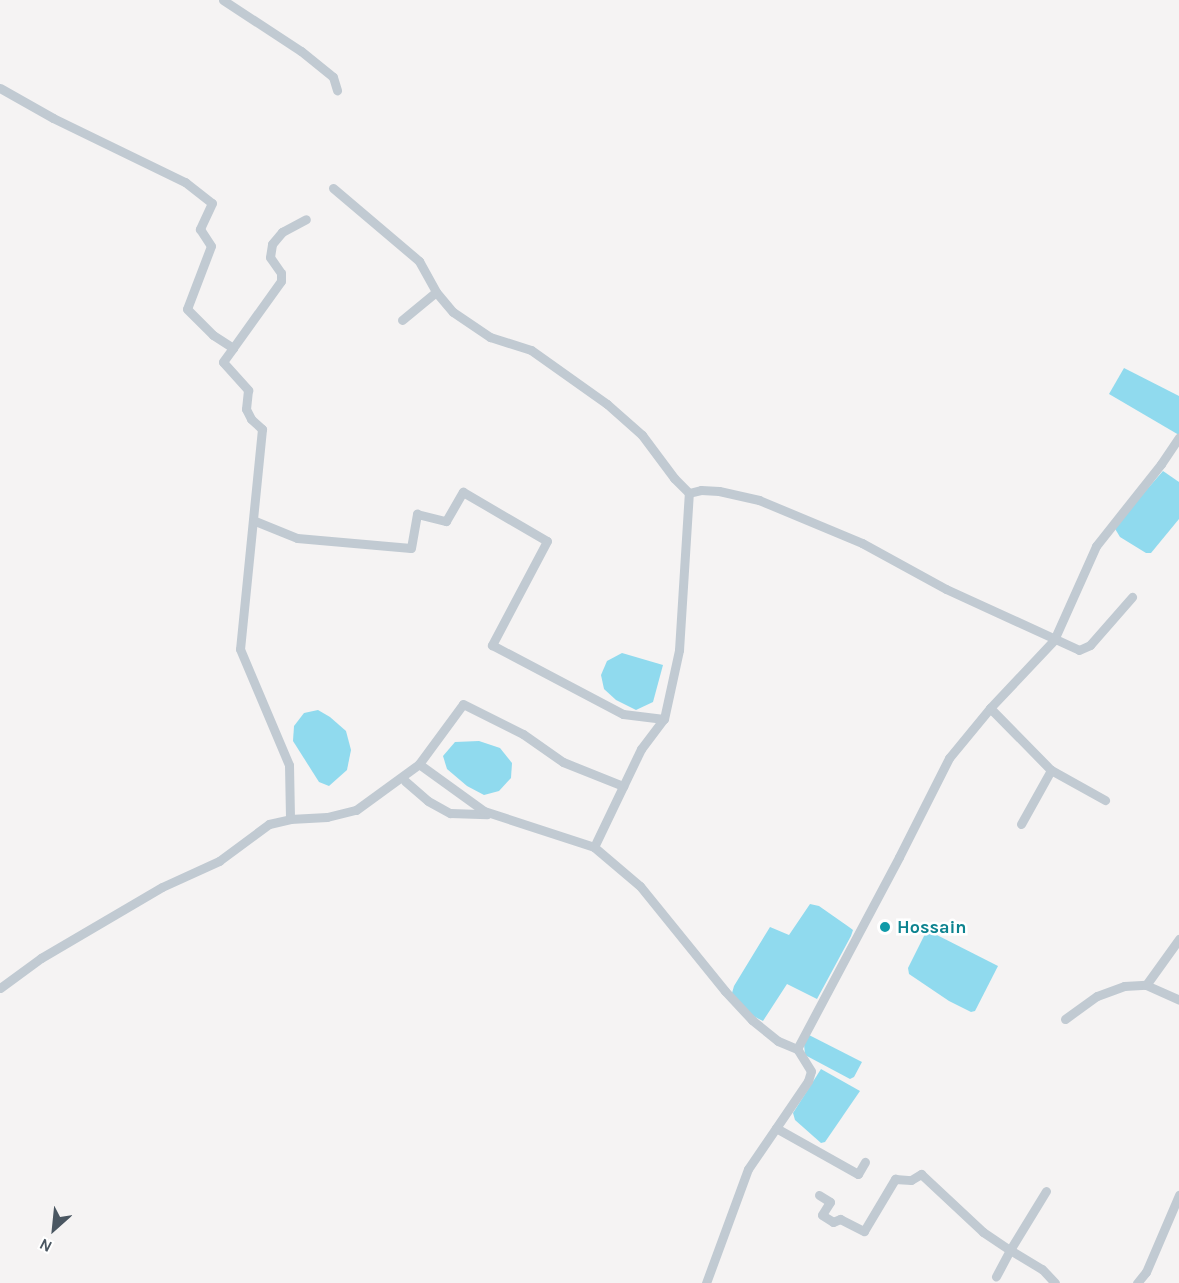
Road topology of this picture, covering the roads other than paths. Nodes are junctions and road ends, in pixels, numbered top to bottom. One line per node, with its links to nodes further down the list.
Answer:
1 (223, 0): 3 (street)
2 (0, 88): 8 (street)
3 (337, 90)
4 (333, 188): 6 (street)
5 (306, 219): 8 (street)
6 (436, 292): 7 (street); 10 (street)
7 (402, 320)
8 (233, 348): 22 (street)
9 (1179, 437): 13 (street)
10 (689, 493): 13 (street); 15 (street)
11 (255, 521): 15 (street)
12 (1132, 597): 13 (street)
13 (1054, 640): 14 (street)
14 (990, 708): 17 (street); 30 (street)
15 (664, 719): 19 (street)
16 (419, 764): 19 (street); 21 (street); 22 (street)
17 (1051, 770): 20 (street); 23 (street)
18 (405, 781): 21 (street)
19 (623, 786): 24 (street)
20 (1105, 800)
21 (493, 814): 24 (street)
22 (290, 819): 27 (street)
23 (1021, 824)
24 (594, 847): 30 (street)
25 (1179, 939): 26 (street)
26 (1146, 985): 28 (street); 29 (street)
27 (0, 988)
28 (1179, 1000)
29 (1065, 1019)
30 (797, 1049): 31 (street)
31 (776, 1128): 32 (street); 38 (street)
32 (865, 1162)
33 (1046, 1191): 36 (street)
34 (819, 1195): 36 (street)
35 (1179, 1195): 40 (street)
36 (1010, 1250): 37 (street); 39 (street)
37 (996, 1276)
38 (705, 1283)
39 (1055, 1283)
40 (1137, 1283)

